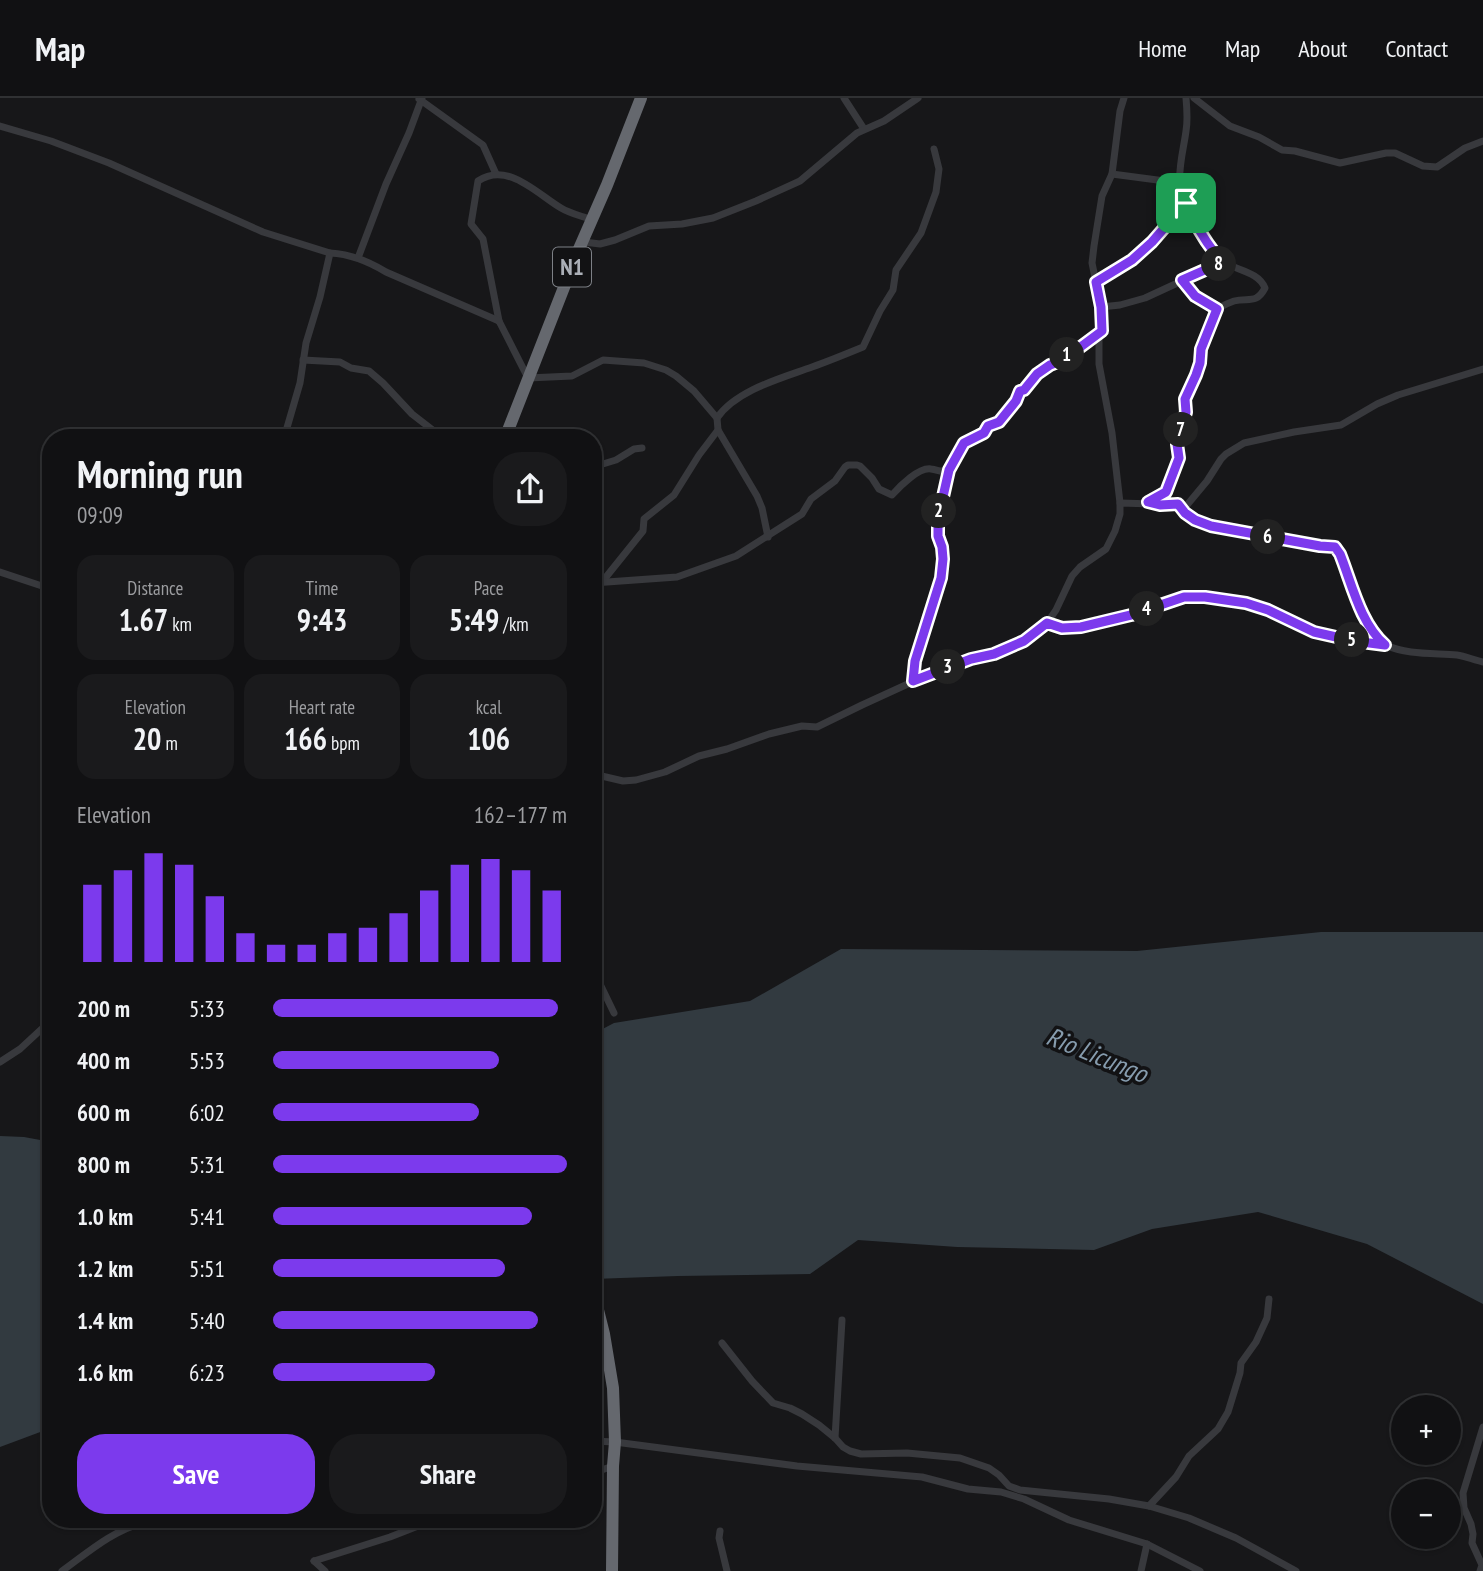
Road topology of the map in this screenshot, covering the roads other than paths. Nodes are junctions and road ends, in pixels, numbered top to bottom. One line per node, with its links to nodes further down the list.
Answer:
1 (640, 98): 16 (highway, N1)
2 (844, 98): 9 (street)
3 (918, 98): 9 (street)
4 (1124, 98): 13 (street)
5 (1186, 98): 14 (street)
6 (1194, 98): 10 (street)
7 (420, 99): 12 (street); 19 (street)
8 (0, 126): 18 (street)
9 (864, 129): 17 (street)
10 (1483, 141)
11 (934, 149): 30 (street)
12 (496, 174): 16 (street); 25 (street)
13 (1112, 174): 14 (street); 22 (street)
14 (1180, 183): 15 (street)
15 (1186, 203): 20 (street); 22 (street)
16 (592, 220): 17 (highway, N1)
17 (584, 242): 29 (highway, N1)
18 (330, 253): 19 (street); 27 (street)
19 (358, 258): 25 (street)
20 (1223, 262): 21 (street); 24 (street)
21 (1182, 280): 23 (street); 24 (street)
22 (1096, 282): 23 (street)
23 (1101, 307): 26 (street)
24 (1217, 309): 38 (street)
25 (499, 321): 29 (street)
26 (1102, 331): 37 (street); 39 (street)
27 (303, 360): 31 (street); 32 (street)
28 (1483, 369): 40 (street)
29 (528, 378): 30 (street); 33 (highway, N1)
30 (717, 418): 34 (street)
31 (287, 429)
32 (431, 429)
33 (508, 429)
34 (718, 430): 41 (street); 43 (street)
35 (642, 448): 36 (street)
36 (602, 464)
37 (949, 470): 41 (street); 49 (street)
38 (1148, 502): 39 (street); 40 (street)
39 (1121, 503): 46 (street)
40 (1178, 504): 47 (street)
41 (768, 537): 44 (street)
42 (0, 572): 45 (street)
43 (602, 577)
44 (602, 583)
45 (42, 586)
46 (1047, 623): 47 (street); 49 (street)
47 (1385, 645): 48 (street)
48 (1483, 662)
49 (913, 681): 50 (street)
50 (602, 776)
51 (602, 988): 52 (street)
52 (614, 1013)
53 (42, 1029): 54 (street)
54 (0, 1062)
55 (1269, 1299): 65 (street)
56 (842, 1320): 60 (street)
57 (602, 1326): 62 (highway)
58 (722, 1343): 60 (street)
59 (1483, 1427): 77 (street)
60 (835, 1438): 65 (street)
61 (602, 1441): 62 (street)
62 (615, 1442): 63 (highway); 69 (street)
63 (613, 1466): 64 (street); 72 (highway)
64 (602, 1469)
65 (1149, 1506): 76 (street)
66 (128, 1528): 70 (street)
67 (413, 1528): 71 (street)
68 (720, 1531): 73 (street)
69 (1147, 1544): 74 (street); 75 (street)
70 (62, 1571)
71 (325, 1571)
72 (612, 1571)
73 (727, 1571)
74 (1140, 1571)
75 (1200, 1571)
76 (1296, 1571)
77 (1480, 1571)

